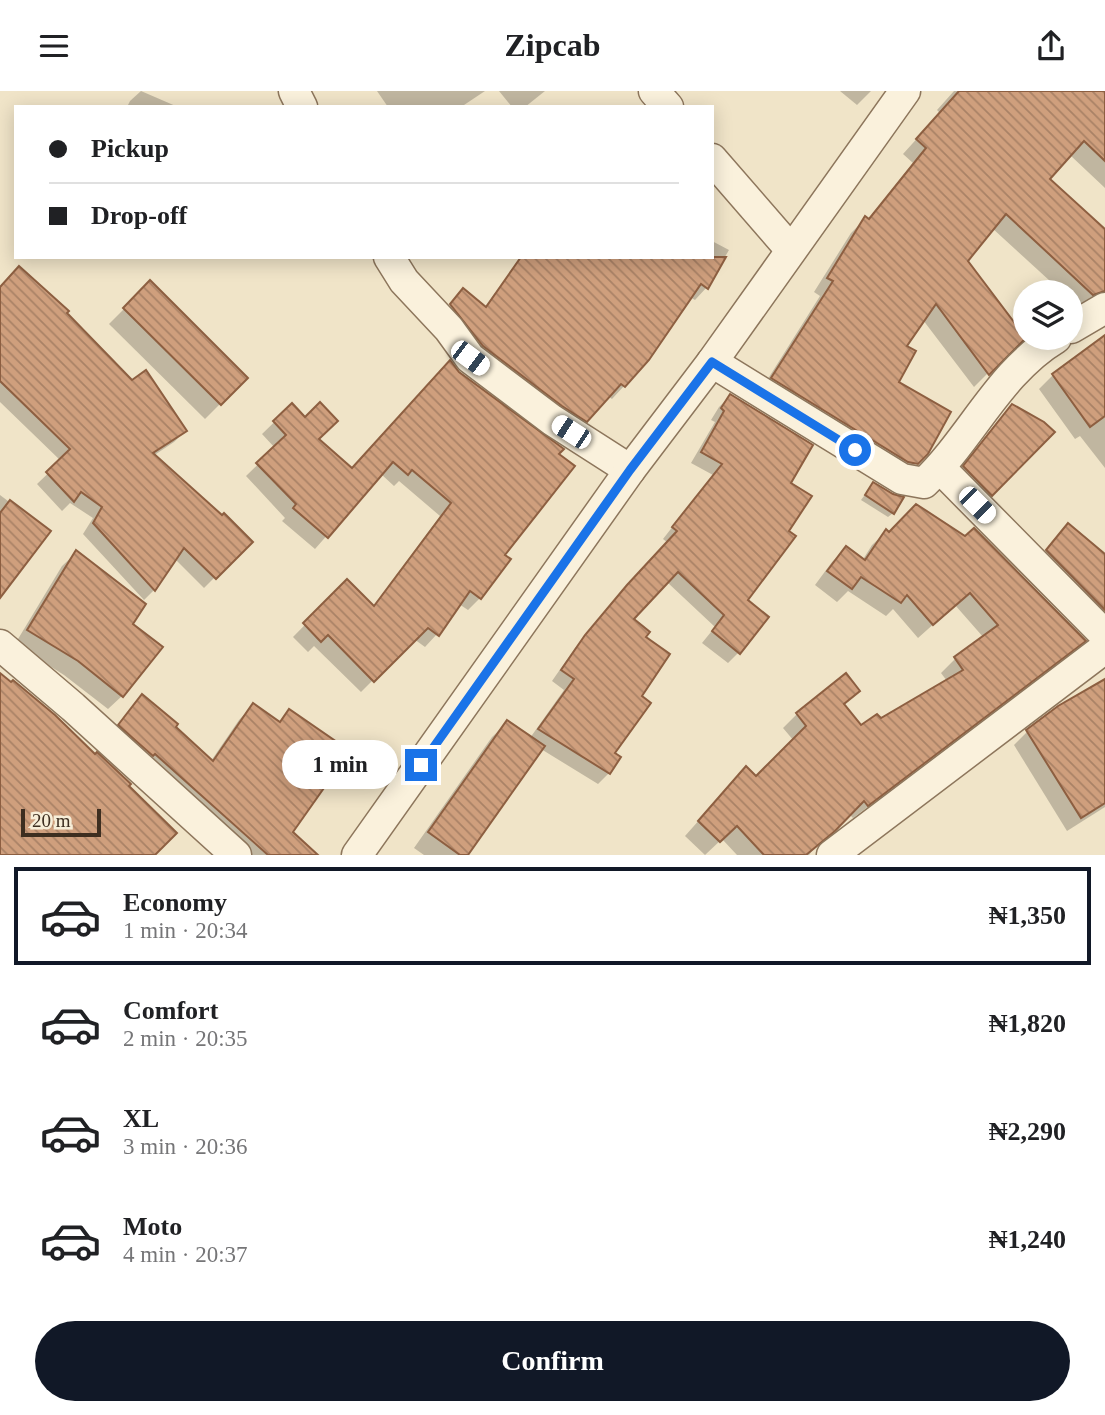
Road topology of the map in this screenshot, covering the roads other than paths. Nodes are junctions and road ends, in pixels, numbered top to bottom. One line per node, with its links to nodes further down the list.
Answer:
1 (654, 91): 3 (street)
2 (905, 91): 5 (street)
3 (666, 105)
4 (714, 161): 5 (street)
5 (791, 250): 10 (street)
6 (390, 259): 12 (street)
7 (1105, 308): 8 (street)
8 (1083, 321)
9 (1042, 350): 11 (street)
10 (712, 362): 11 (street); 12 (street)
11 (940, 468): 13 (street)
12 (630, 470): 17 (street)
13 (1105, 635)
14 (0, 645): 16 (street)
15 (1105, 647): 18 (street)
16 (236, 855)
17 (357, 855)
18 (832, 855)

